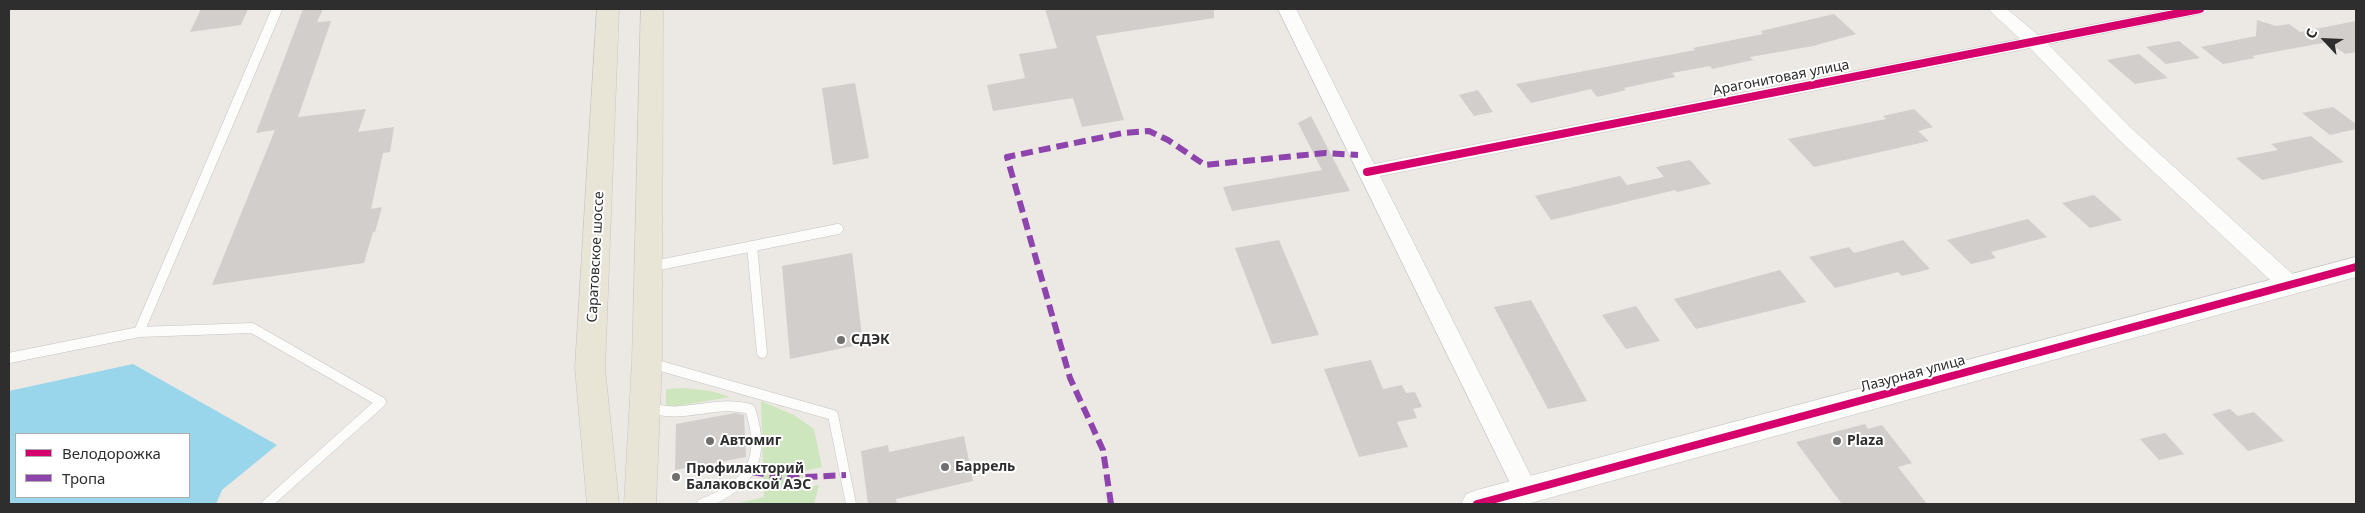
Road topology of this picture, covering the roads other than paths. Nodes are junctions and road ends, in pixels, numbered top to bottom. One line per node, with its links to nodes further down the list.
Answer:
1 (276, 9): 14 (lane)
2 (608, 9): 21 (main road, Саратовское шоссе)
3 (652, 9): 12 (main road)
4 (1288, 9): 8 (street)
5 (1997, 9): 7 (street)
6 (2200, 9): 7 (street, Арагонитовая улица)
7 (2034, 41): 8 (street, Арагонитовая улица); 13 (street)
8 (1367, 172): 19 (street)
9 (838, 229): 10 (lane)
10 (752, 246): 12 (lane); 15 (lane)
11 (2356, 267): 13 (street, Лазурная улица)
12 (648, 268): 17 (main road)
13 (2290, 285): 19 (street, Лазурная улица)
14 (139, 332): 16 (lane); 20 (lane)
15 (762, 353)
16 (9, 358)
17 (647, 362): 18 (main road); 24 (lane)
18 (644, 404): 22 (main road); 23 (lane)
19 (1526, 490): 25 (street, Лазурная улица)
20 (267, 504)
21 (603, 504)
22 (640, 504)
23 (702, 504)
24 (851, 504)
25 (1477, 504)

